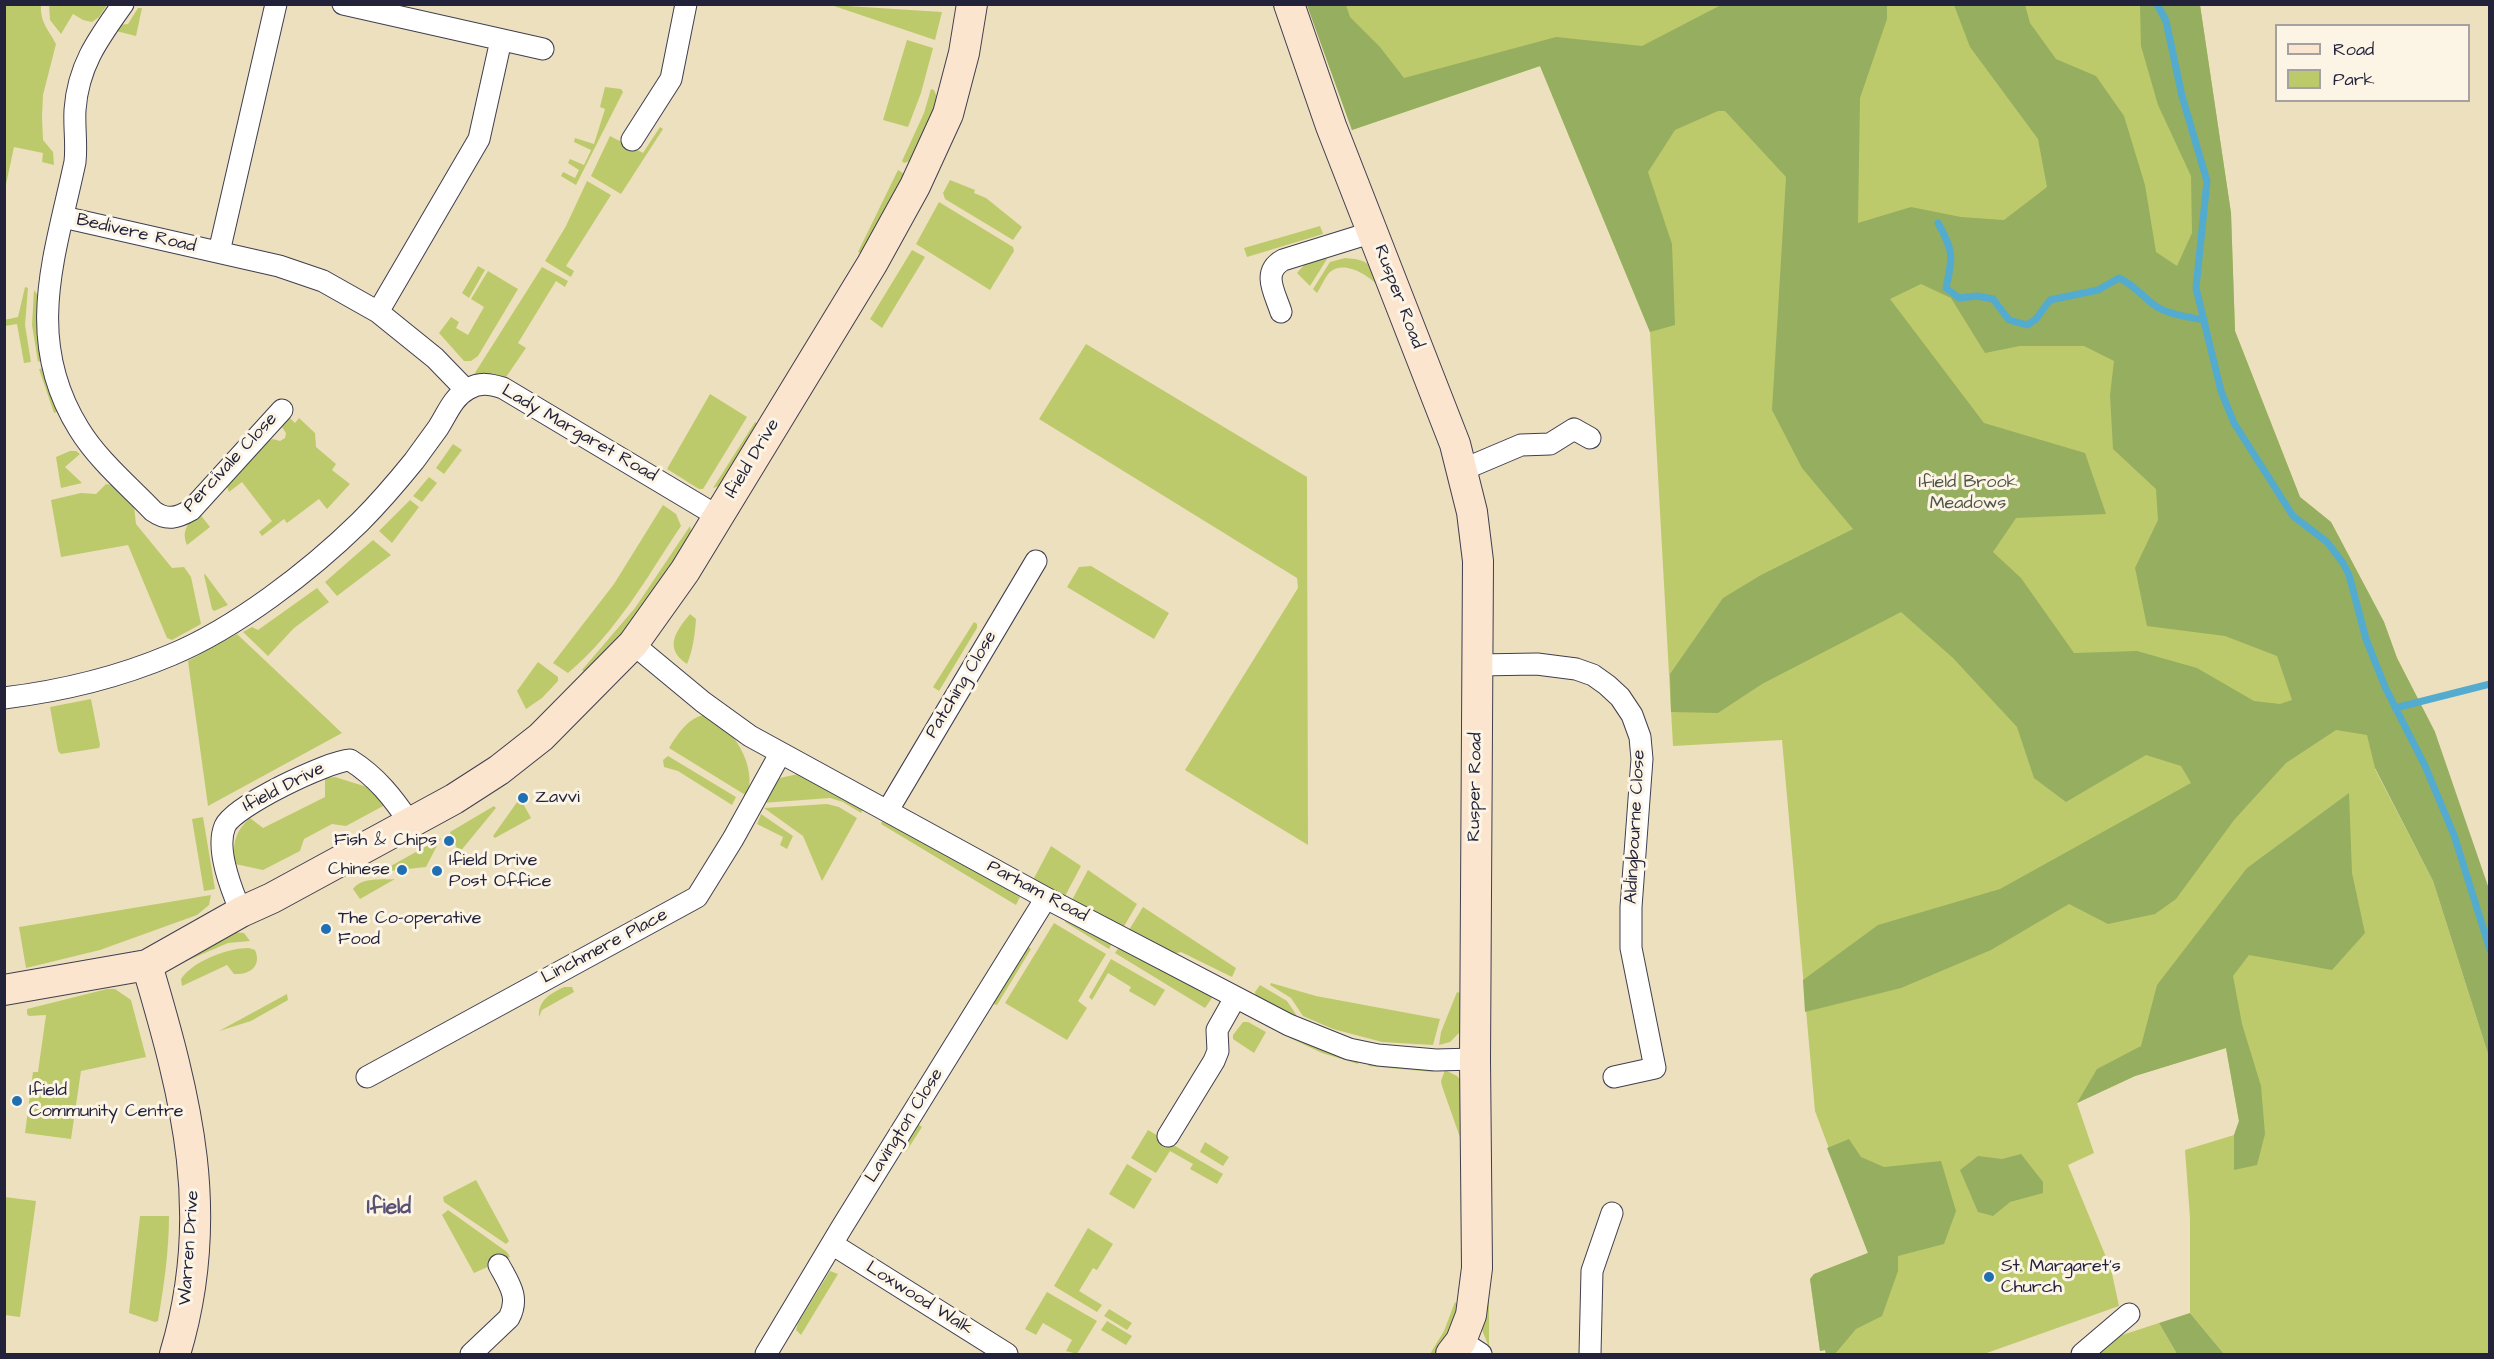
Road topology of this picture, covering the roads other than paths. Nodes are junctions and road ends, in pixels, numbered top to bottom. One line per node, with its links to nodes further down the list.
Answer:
1 (123, 4): 10 (street, Bedivere Road)
2 (276, 4): 12 (street, Bedivere Road)
3 (343, 4): 7 (street)
4 (686, 4): 9 (street)
5 (972, 4): 19 (street, Ifield Drive)
6 (1289, 4): 11 (street, Rusper Road)
7 (501, 40): 8 (street); 13 (street)
8 (543, 49)
9 (632, 140)
10 (63, 217): 12 (street, Bedivere Road); 16 (street, Percivale Close)
11 (1373, 232): 14 (street, Rusper Road); 18 (street, Rusper Road)
12 (219, 252): 13 (street, Bedivere Road)
13 (378, 312): 15 (street, Bedivere Road)
14 (1281, 312)
15 (466, 390): 19 (street, Lady Margaret Road); 23 (street)
16 (282, 410)
17 (1590, 438): 18 (street)
18 (1461, 470): 22 (street, Rusper Road)
19 (719, 517): 21 (street, Ifield Drive)
20 (1036, 561): 25 (street, Patching Close)
21 (633, 644): 24 (street, Parham Road); 26 (street, Ifield Drive)
22 (1478, 665): 32 (street, Rusper Road); 34 (street, Aldingbourne Close)
23 (4, 698)
24 (780, 753): 25 (street, Parham Road); 33 (street, Linchmere Place)
25 (888, 810): 27 (street, Parham Road)
26 (410, 823): 28 (street, Ifield Drive); 28 (street, Ifield Drive)
27 (1046, 898): 31 (street, Parham Road); 37 (street, Lavington Close)
28 (240, 912): 29 (street, Ifield Drive)
29 (147, 965): 30 (street, Ifield Drive); 41 (street, Warren Drive)
30 (4, 990)
31 (1235, 998): 32 (street, Parham Road); 35 (street)
32 (1475, 1059): 40 (street, Rusper Road)
33 (367, 1077)
34 (1614, 1077)
35 (1168, 1136)
36 (1612, 1213): 45 (street)
37 (832, 1244): 43 (street, Lavington Close); 44 (street, Loxwood Walk)
38 (499, 1265): 42 (street)
39 (2129, 1314): 46 (street)
40 (1464, 1350)
41 (175, 1354)
42 (471, 1354)
43 (766, 1354)
44 (1007, 1354)
45 (1590, 1354)
46 (2082, 1354)

